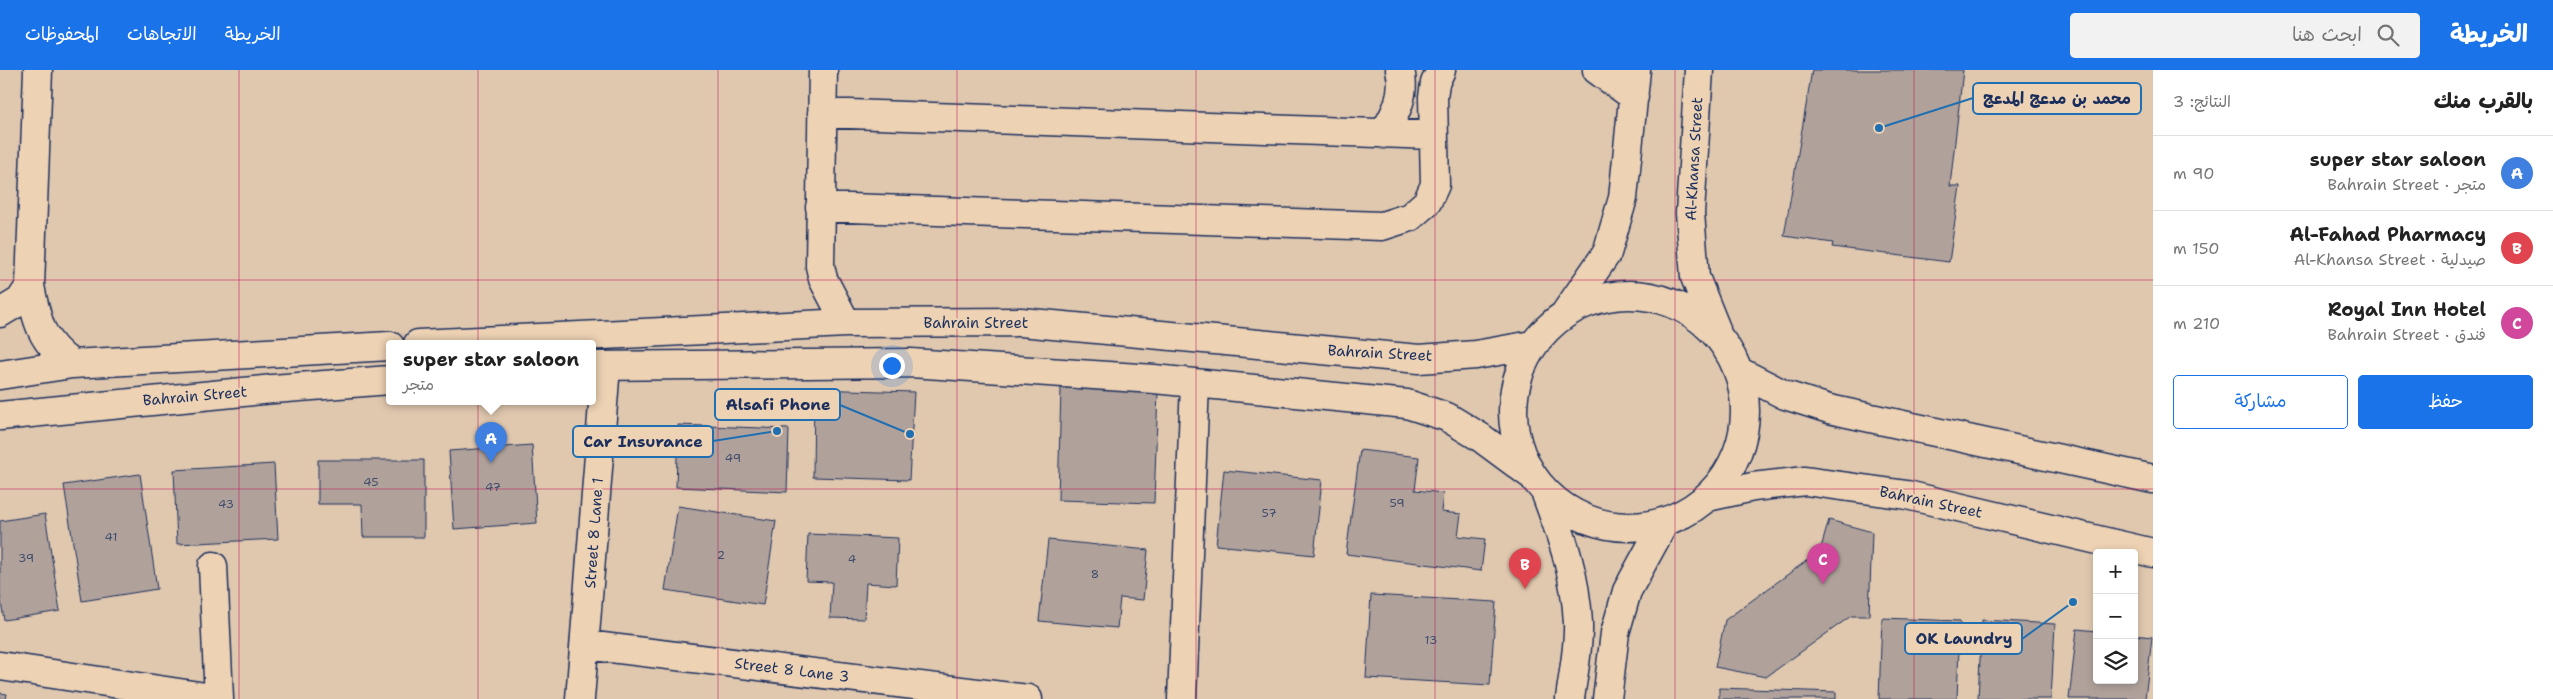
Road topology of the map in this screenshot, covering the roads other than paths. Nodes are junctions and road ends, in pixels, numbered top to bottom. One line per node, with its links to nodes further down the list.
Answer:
1 (38, 70): 13 (street)
2 (822, 70): 9 (street)
3 (1400, 70): 10 (street)
4 (1441, 70): 11 (street)
5 (1597, 70): 8 (street)
6 (1636, 70): 8 (street)
7 (1699, 70): 17 (street, Al-Khansa Street)
8 (1634, 97): 15 (street)
9 (822, 113): 10 (street); 12 (street)
10 (1383, 134): 11 (street)
11 (1434, 135): 12 (street)
12 (820, 207): 16 (street)
13 (30, 286): 14 (street); 21 (street)
14 (0, 313)
15 (1565, 313): 17 (street); 19 (street)
16 (846, 323): 18 (street, Bahrain Street); 19 (street, Bahrain Street)
17 (1717, 333): 23 (street)
18 (500, 340)
19 (1532, 345): 29 (street)
20 (386, 346): 21 (street)
21 (72, 364): 24 (street)
22 (599, 366): 26 (street); 34 (street, Street 8 Lane 1)
23 (1740, 372): 28 (street); 30 (street)
24 (0, 375)
25 (386, 380): 27 (street, Bahrain Street)
26 (1195, 384): 29 (street); 39 (street)
27 (0, 416)
28 (2153, 479)
29 (1538, 484): 31 (street); 40 (street)
30 (1707, 497): 31 (street); 32 (street, Bahrain Street)
31 (1664, 522): 41 (street)
32 (2153, 553)
33 (213, 566): 36 (street)
34 (586, 645): 37 (street, Street 8 Lane 1); 38 (street, Street 8 Lane 3)
35 (0, 666): 36 (street)
36 (219, 699)
37 (580, 699)
38 (1028, 699)
39 (1182, 699)
40 (1570, 699)
41 (1607, 699)

